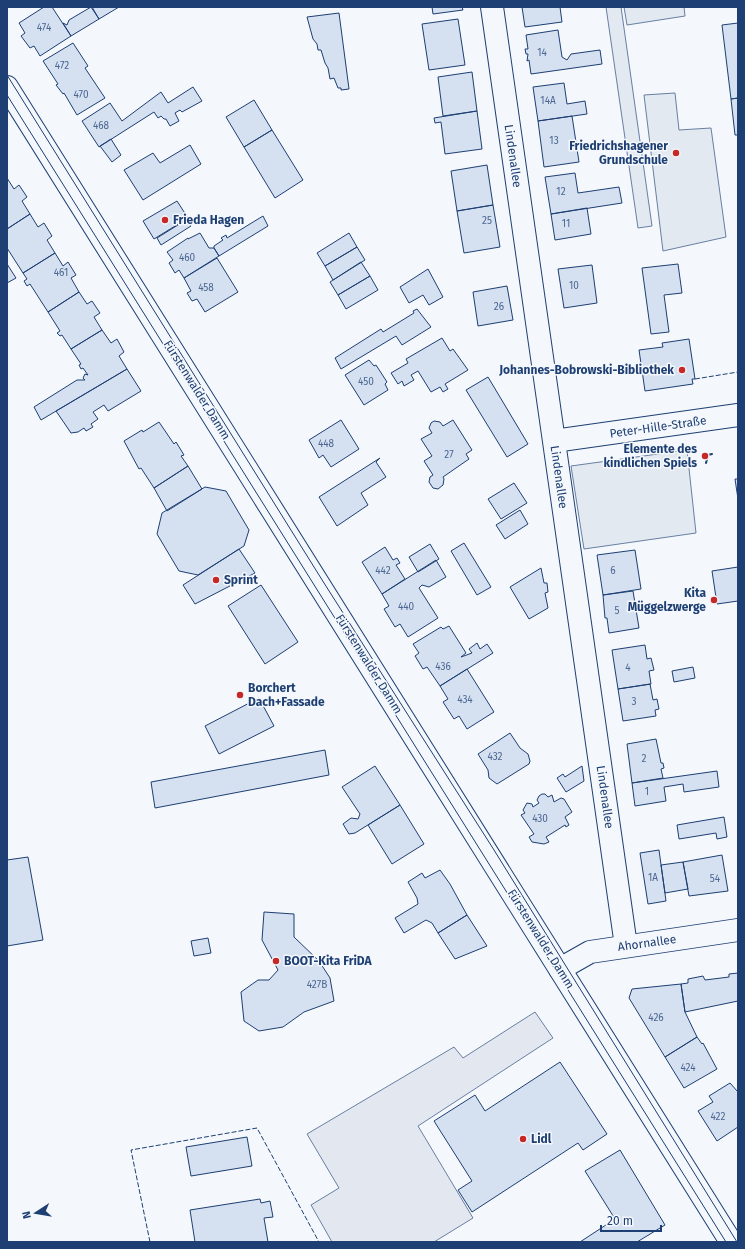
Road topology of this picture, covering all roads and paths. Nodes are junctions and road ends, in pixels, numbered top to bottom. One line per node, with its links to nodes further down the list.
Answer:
1 (492, 7): 4 (main road, Lindenallee)
2 (7, 87): 7 (main road, Fürstenwalder Damm)
3 (738, 415): 4 (main road, Peter-Hille-Straße)
4 (554, 441): 6 (main road, Lindenallee)
5 (738, 930): 6 (main road, Ahornallee)
6 (626, 946): 7 (main road, Ahornallee)
7 (560, 969): 8 (main road, Fürstenwalder Damm)
8 (729, 1241)

